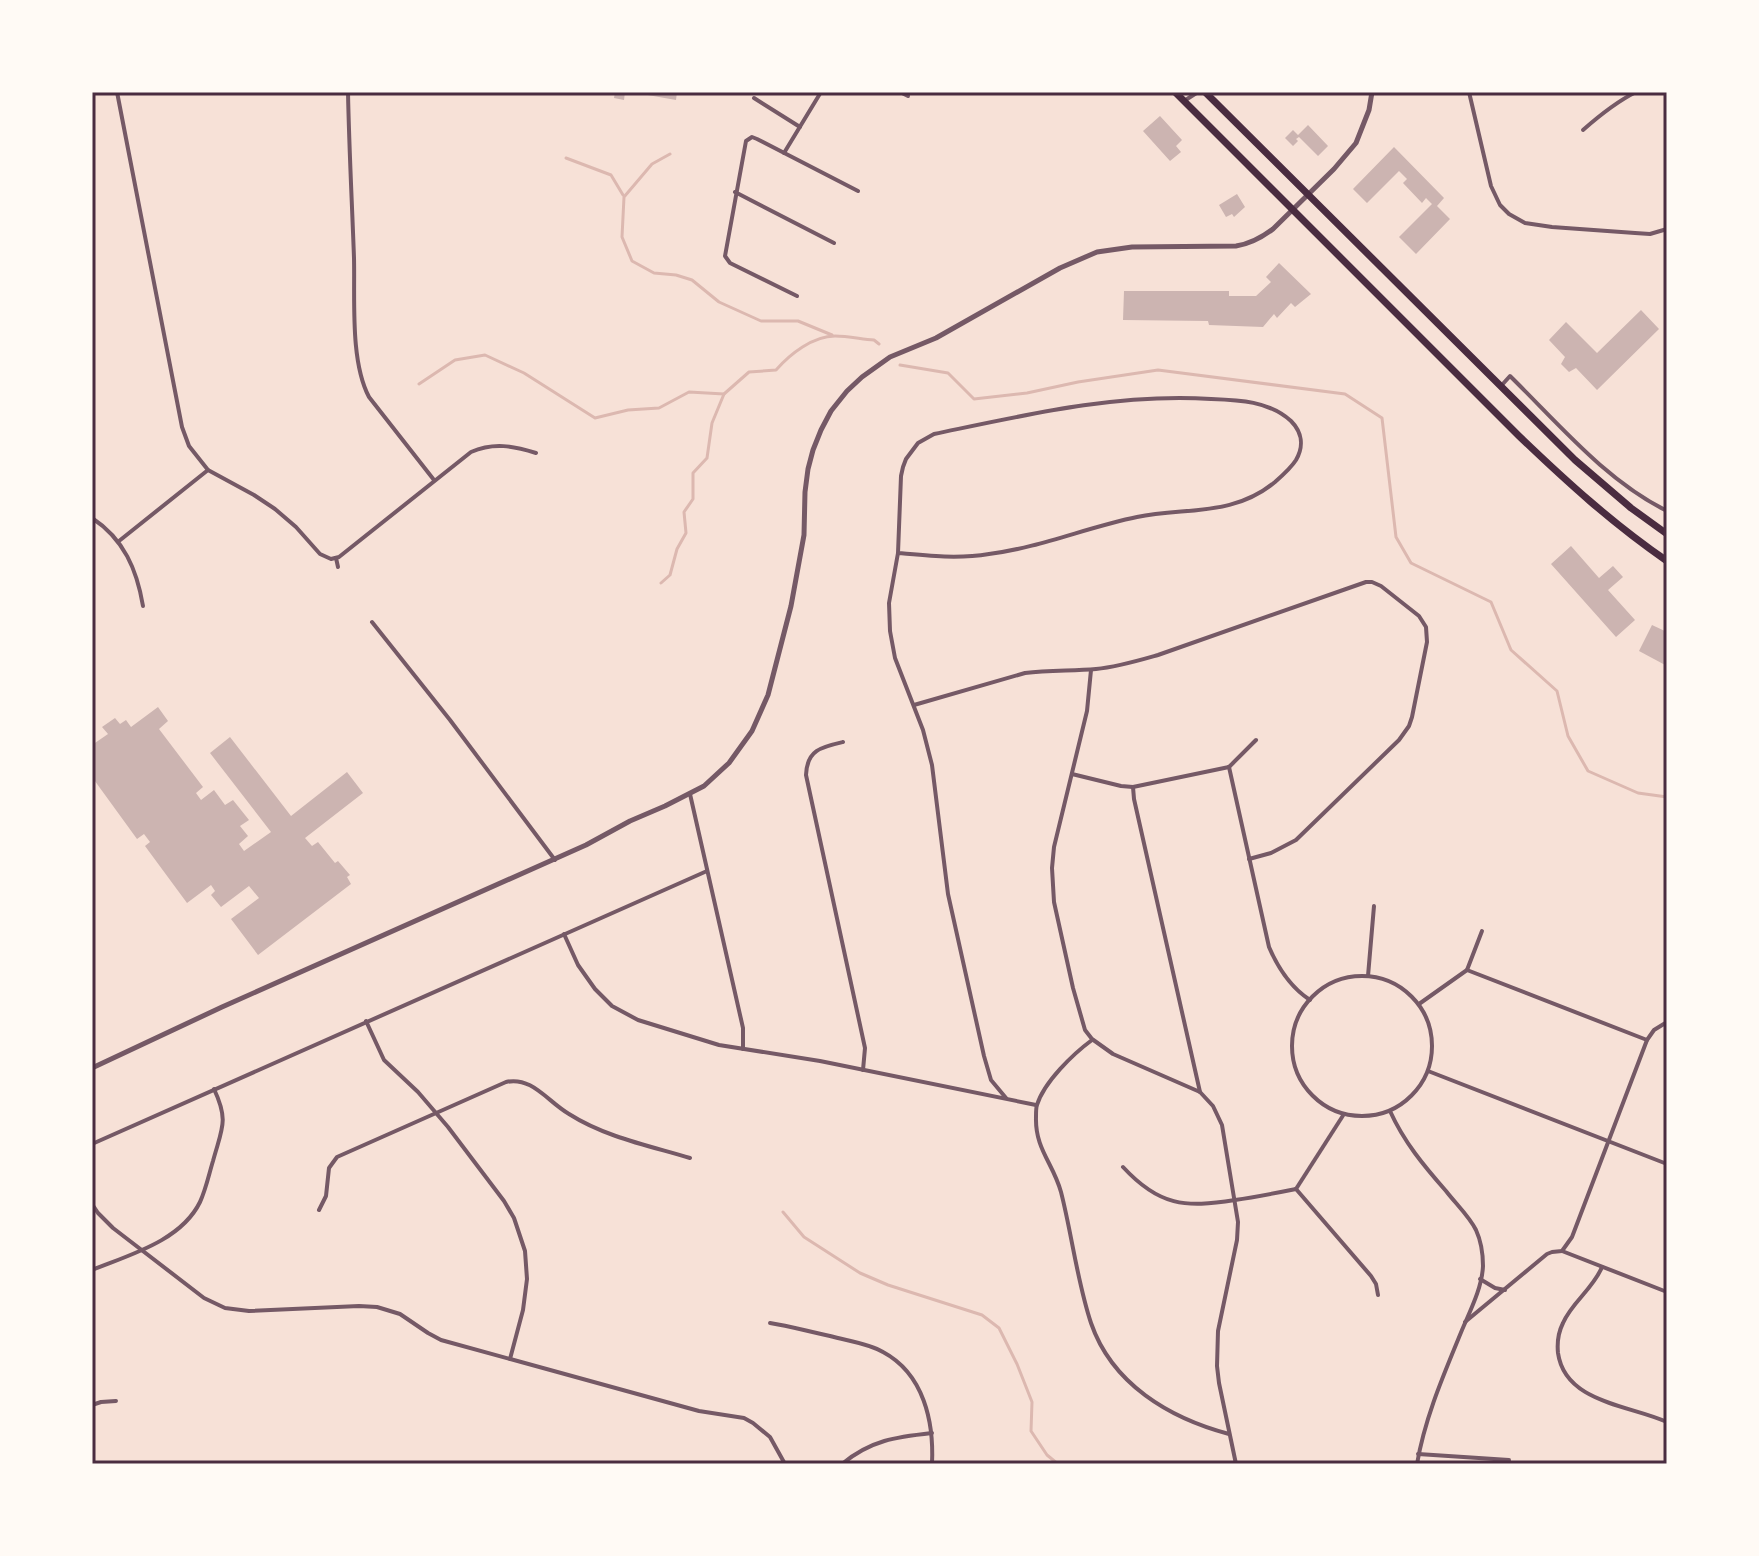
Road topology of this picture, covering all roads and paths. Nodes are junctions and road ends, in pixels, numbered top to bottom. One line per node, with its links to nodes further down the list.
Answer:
1 (117, 92): 26 (street)
2 (348, 92): 27 (street)
3 (821, 92): 14 (street)
4 (900, 92): 11 (street)
5 (1175, 92): 13 (highway)
6 (1198, 92): 13 (street)
7 (1205, 92): 19 (highway)
8 (1372, 92): 19 (street)
9 (1469, 92): 21 (street)
10 (1636, 92): 15 (street)
11 (908, 96)
12 (754, 98): 14 (street)
13 (1184, 101): 20 (highway)
14 (800, 127): 16 (street)
15 (1583, 130)
16 (784, 153): 17 (street); 18 (street)
17 (858, 191)
18 (735, 192): 22 (street); 23 (street)
19 (1309, 194): 20 (street); 24 (highway)
20 (1293, 209): 34 (highway); 45 (street)
21 (1667, 229)
22 (834, 243)
23 (797, 296)
24 (1501, 386): 28 (street); 30 (highway)
25 (536, 453): 27 (street)
26 (208, 470): 31 (street); 33 (street)
27 (434, 480): 33 (street)
28 (1667, 511)
29 (92, 518): 31 (street)
30 (1667, 534)
31 (119, 541): 36 (street)
32 (898, 553): 32 (street); 39 (street)
33 (336, 558): 35 (street)
34 (1667, 561)
35 (338, 567)
36 (143, 606)
37 (372, 622): 47 (street)
38 (1091, 670): 39 (street); 43 (street); 46 (street)
39 (914, 705): 66 (street)
40 (1256, 740): 42 (street)
41 (843, 742): 62 (street)
42 (1229, 767): 44 (street); 46 (street)
43 (1072, 774): 44 (street); 58 (street)
44 (1133, 787): 65 (street)
45 (690, 794): 47 (street); 48 (street)
46 (1249, 859): 54 (street)
47 (555, 860): 61 (street)
48 (707, 871): 51 (street); 60 (street)
49 (1374, 906): 53 (street)
50 (1482, 931): 52 (street)
51 (564, 933): 56 (street); 60 (street)
52 (1467, 970): 55 (street); 59 (street)
53 (1368, 976): 54 (street); 55 (street)
54 (1310, 1000): 70 (street)
55 (1419, 1004): 63 (street)
56 (366, 1021): 64 (street); 69 (street)
57 (1667, 1022): 59 (street)
58 (1092, 1039): 65 (street); 67 (street)
59 (1647, 1040): 71 (street)
60 (743, 1049): 62 (street)
61 (92, 1068)
62 (863, 1070): 66 (street)
63 (1428, 1071): 68 (street); 71 (street)
64 (214, 1089): 72 (street); 80 (street)
65 (1200, 1092): 77 (street)
66 (1006, 1098): 67 (street)
67 (1036, 1105): 95 (street)
68 (1390, 1111): 70 (street); 84 (street)
69 (436, 1113): 73 (street); 79 (street); 90 (street)
70 (1344, 1114): 76 (street)
71 (1609, 1141): 74 (street); 81 (street)
72 (92, 1144)
73 (690, 1158)
74 (1667, 1164)
75 (1123, 1167): 77 (street)
76 (1296, 1189): 77 (street); 87 (street)
77 (1236, 1200): 95 (street)
78 (92, 1204): 80 (street)
79 (319, 1210)
80 (140, 1249): 83 (street); 90 (street)
81 (1562, 1251): 82 (street); 85 (street)
82 (1602, 1267): 86 (street); 93 (street)
83 (92, 1270)
84 (1480, 1279): 85 (street); 88 (street)
85 (1505, 1290): 88 (street)
86 (1667, 1292)
87 (1378, 1295)
88 (1465, 1322): 96 (street)
89 (770, 1323): 94 (street)
90 (510, 1359): 98 (street)
91 (116, 1401): 92 (street)
92 (92, 1405)
93 (1667, 1422)
94 (932, 1433): 99 (street); 100 (street)
95 (1229, 1434): 101 (street)
96 (1418, 1454): 97 (street); 102 (street)
97 (1509, 1460)
98 (785, 1464)
99 (842, 1464)
100 (932, 1464)
101 (1236, 1464)
102 (1417, 1464)

